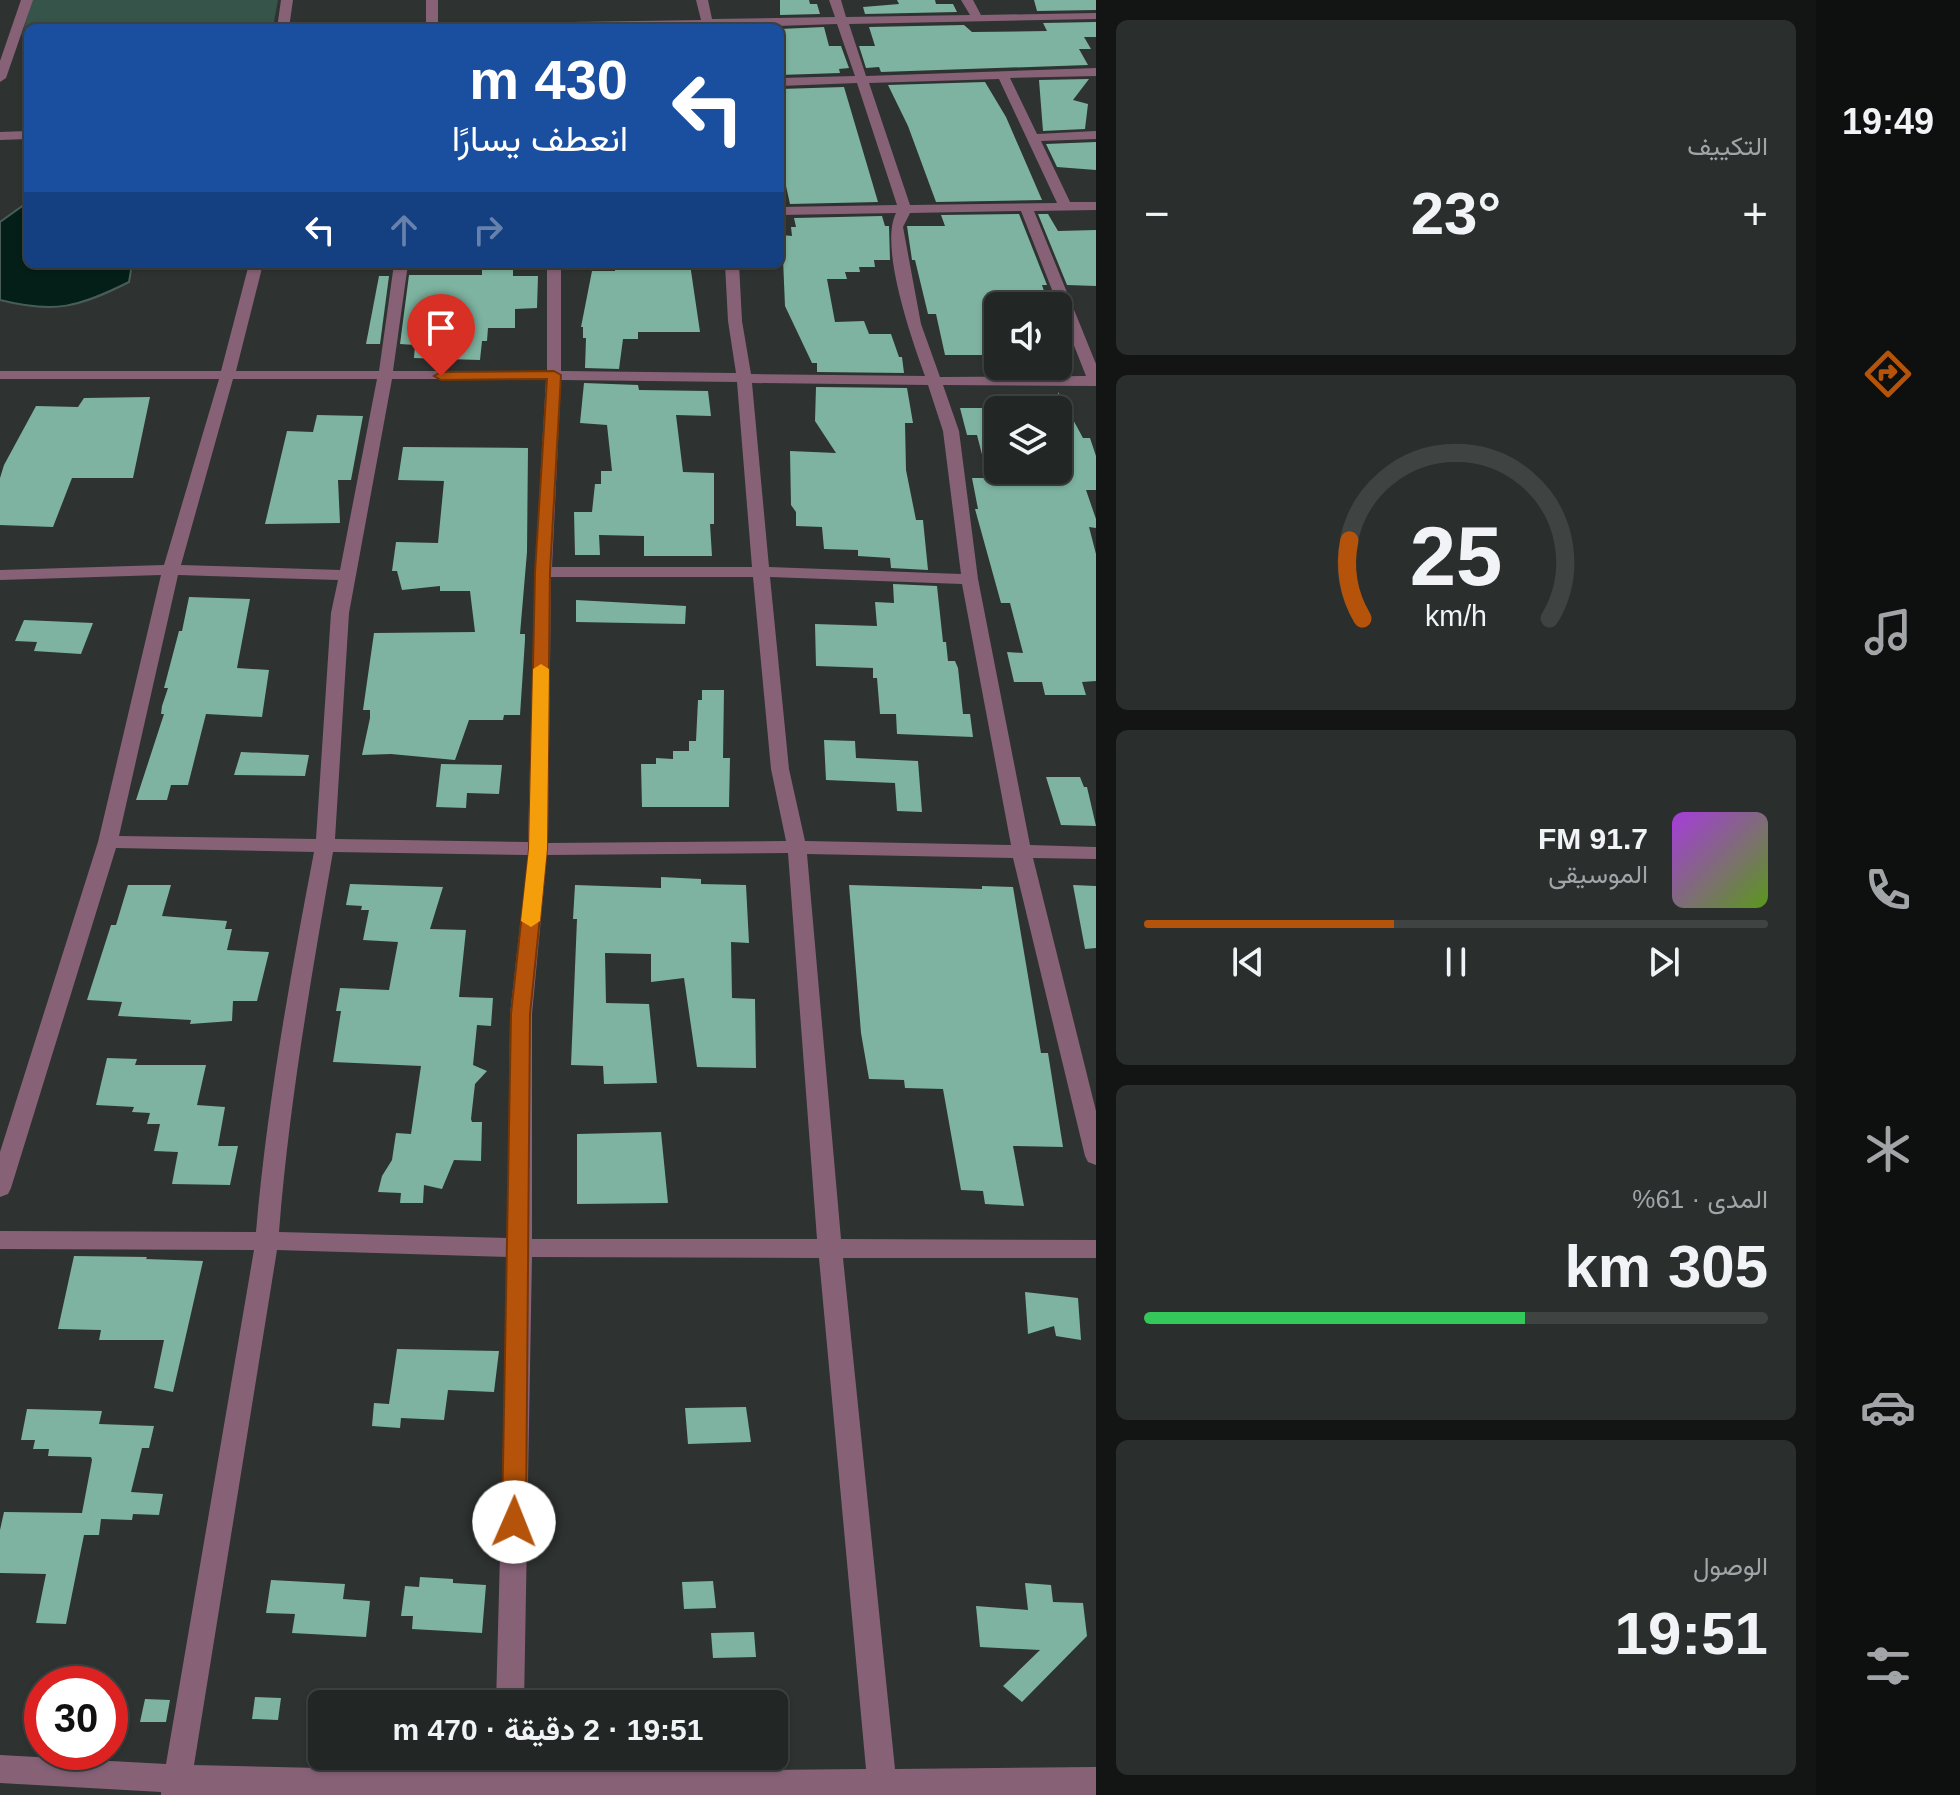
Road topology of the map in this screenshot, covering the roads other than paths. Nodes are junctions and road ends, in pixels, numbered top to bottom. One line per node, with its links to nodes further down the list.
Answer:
1 (27, 0): 15 (street)
2 (287, 0): 10 (street)
3 (432, 0): 11 (street)
4 (702, 0): 12 (street)
5 (835, 0): 9 (street)
6 (967, 0): 8 (street)
7 (1096, 16): 8 (street)
8 (977, 18): 9 (street)
9 (844, 22): 13 (street); 19 (street)
10 (284, 24)
11 (432, 24)
12 (708, 24)
13 (776, 24)
14 (0, 39): 15 (street)
15 (22, 39): 18 (street)
16 (1096, 72): 17 (street)
17 (1003, 75): 19 (street); 24 (street)
18 (0, 78)
19 (863, 81): 20 (street); 28 (street)
20 (784, 82)
21 (24, 135): 23 (street)
22 (1096, 135): 24 (street)
23 (0, 136)
24 (1034, 138): 25 (street)
25 (1064, 204): 26 (street); 27 (street)
26 (1025, 205): 28 (street); 39 (street)
27 (1096, 206)
28 (905, 209): 29 (street); 40 (street)
29 (784, 211)
30 (255, 268): 36 (street)
31 (400, 268): 37 (street)
32 (554, 268): 35 (street)
33 (732, 268): 38 (street)
34 (0, 375): 36 (street)
35 (554, 375): 37 (street); 38 (street); 42 (street)
36 (227, 376): 37 (street); 41 (street)
37 (385, 377): 45 (street)
38 (744, 378): 40 (street); 43 (street)
39 (1096, 380): 40 (street)
40 (936, 381): 46 (street)
41 (172, 570): 44 (street); 45 (street); 47 (street)
42 (543, 572): 43 (street); 50 (street)
43 (761, 572): 46 (street); 49 (street)
44 (0, 575)
45 (345, 575): 48 (street)
46 (970, 579): 51 (street)
47 (108, 842): 48 (street); 54 (street)
48 (325, 844): 50 (street); 56 (street)
49 (797, 847): 50 (street); 51 (street); 58 (street)
50 (538, 849): 57 (street)
51 (1022, 853): 52 (street); 53 (street)
52 (1096, 853)
53 (1096, 1156)
54 (0, 1188)
55 (0, 1240): 56 (street)
56 (267, 1241): 57 (street); 64 (street)
57 (520, 1248): 58 (street); 60 (street)
58 (830, 1249): 59 (street); 65 (street)
59 (1096, 1249)
60 (510, 1690)
61 (0, 1769): 64 (street)
62 (509, 1770): 66 (street)
63 (1096, 1781): 65 (street)
64 (176, 1787): 66 (street)
65 (882, 1788): 66 (street)
66 (508, 1790)

